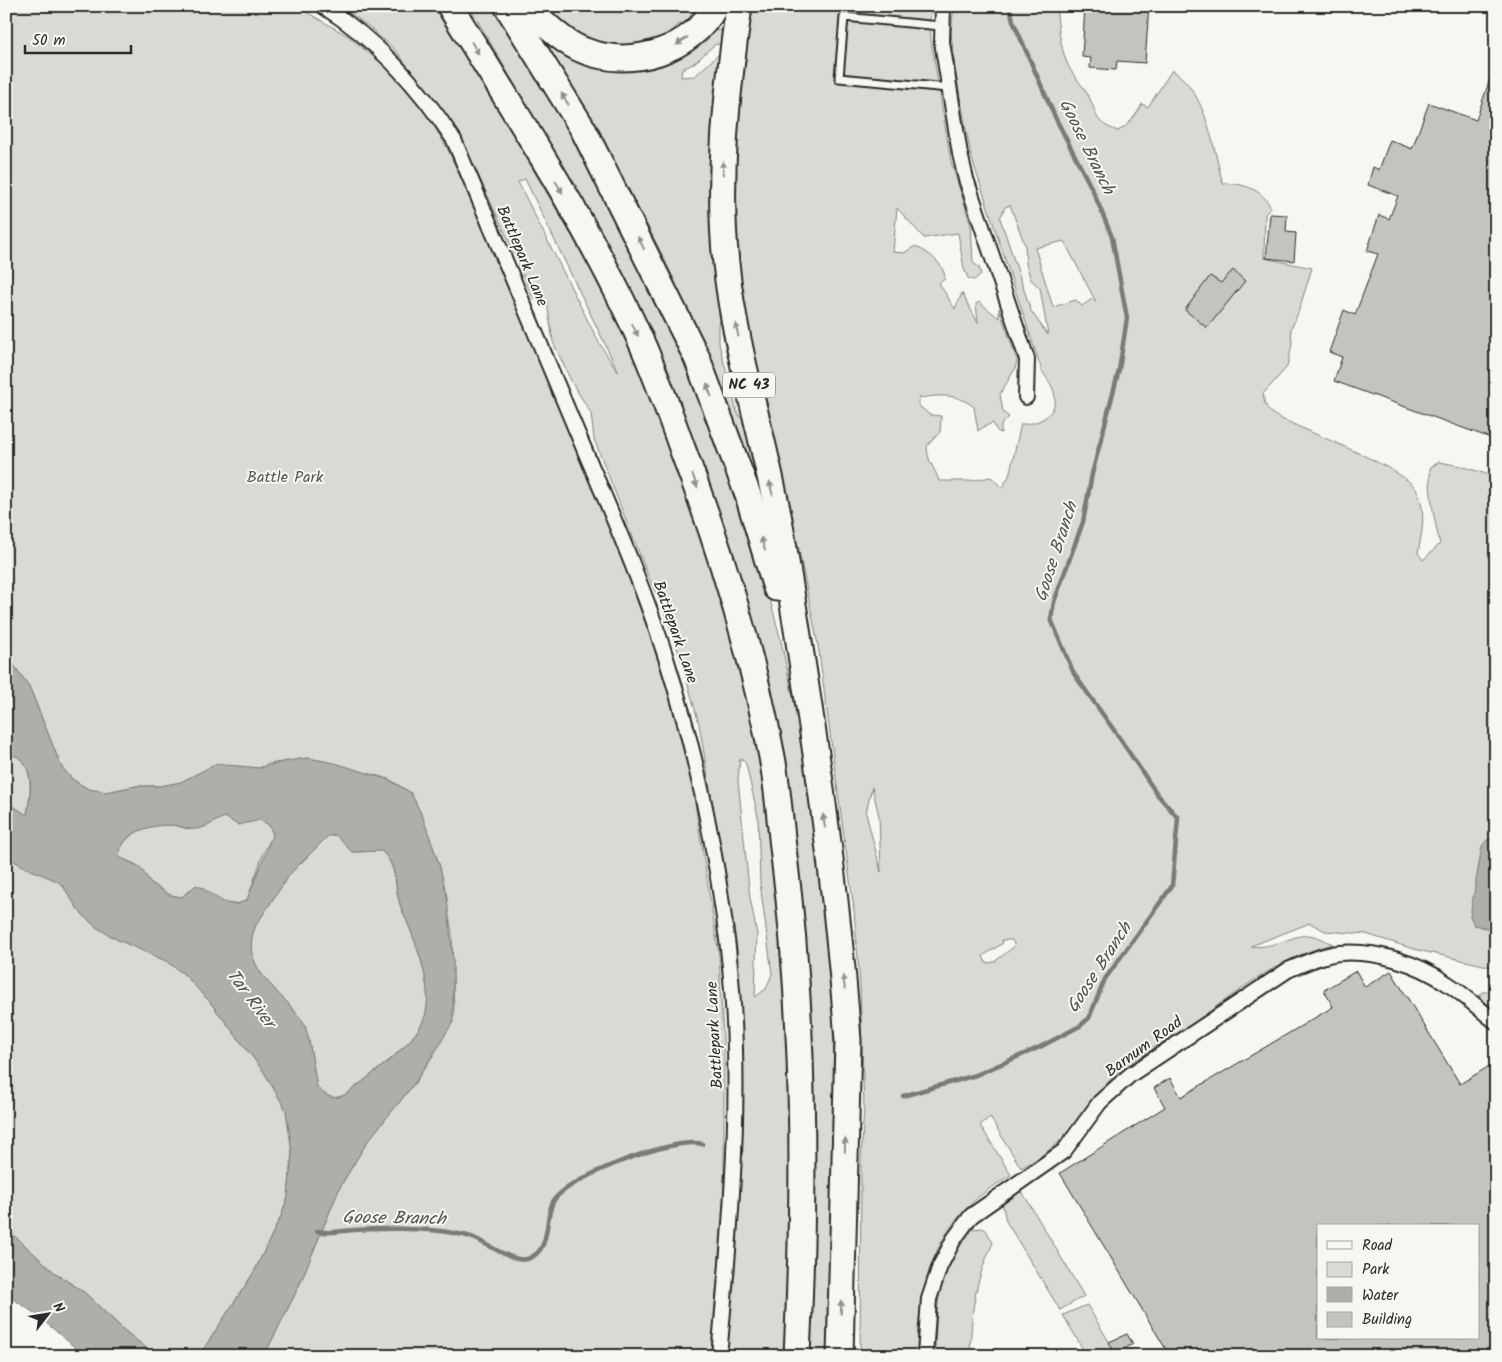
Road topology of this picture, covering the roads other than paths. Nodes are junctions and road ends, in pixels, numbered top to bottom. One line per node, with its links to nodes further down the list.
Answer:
1 (323, 6): 13 (street, Battlepark Lane)
2 (450, 6): 14 (highway, one-way to 14)
3 (508, 6): 11 (highway, one-way to 3)
4 (528, 6): 5 (highway, one-way to 4)
5 (715, 6)
6 (739, 6): 11 (highway, NC 43, one-way to 6)
7 (943, 6): 8 (street)
8 (941, 26): 9 (street); 9 (lane)
9 (949, 88): 10 (street)
10 (1026, 397)
11 (816, 761): 15 (highway, one-way to 11)
12 (1496, 1022): 16 (street, Barnum Road)
13 (719, 1356)
14 (797, 1356)
15 (840, 1356)
16 (925, 1356)

